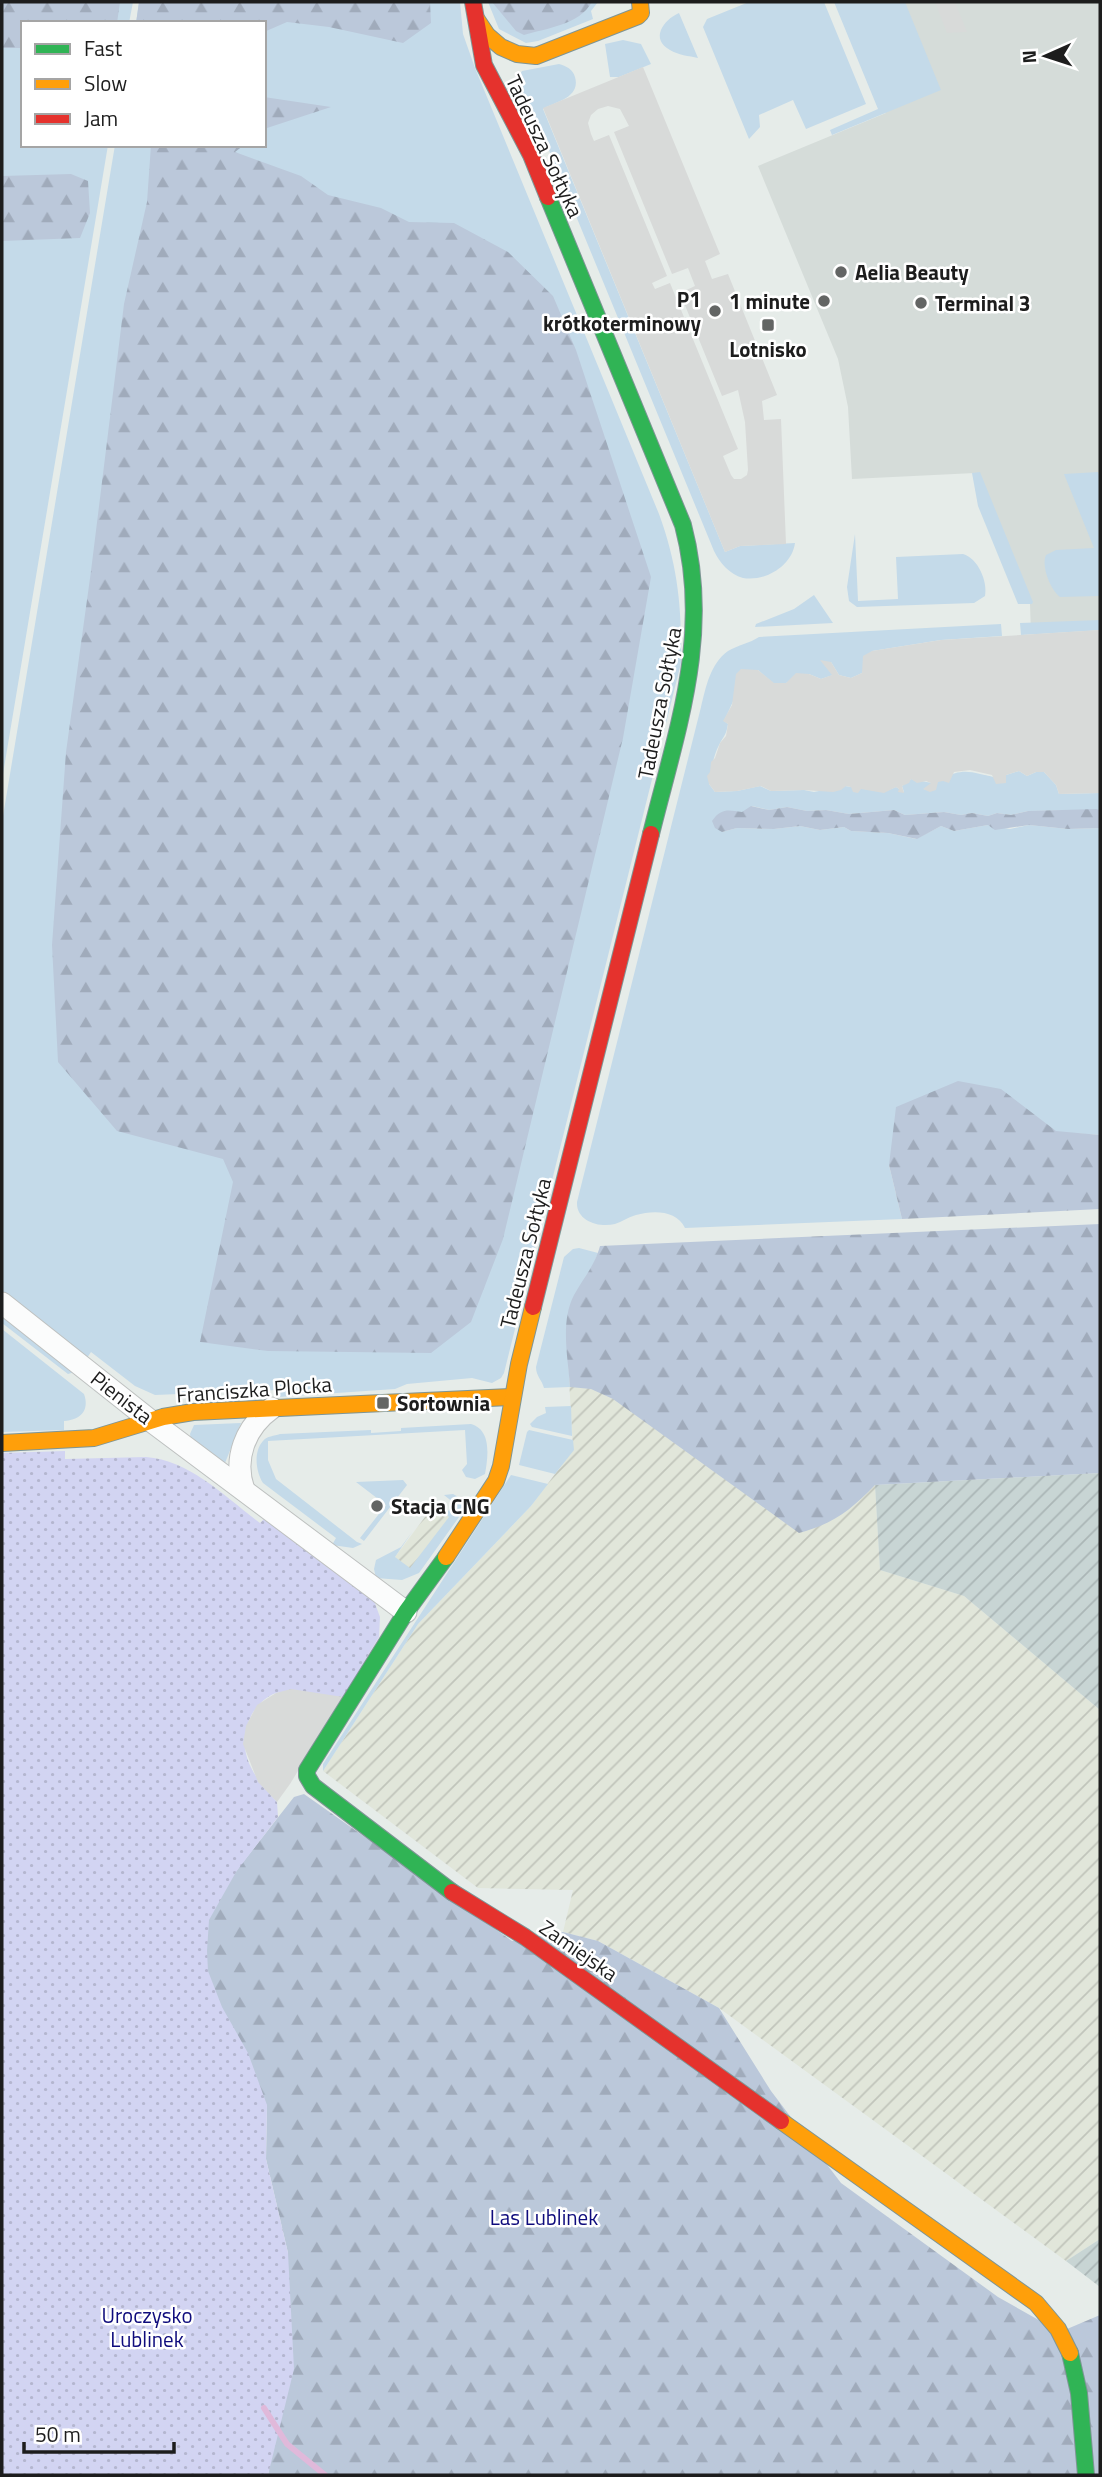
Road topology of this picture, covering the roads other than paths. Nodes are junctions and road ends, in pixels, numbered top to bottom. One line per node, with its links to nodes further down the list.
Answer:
1 (473, 2): 3 (street, Tadeusza Sołtyka)
2 (640, 7): 4 (street)
3 (477, 20): 4 (street); 5 (street, Tadeusza Sołtyka)
4 (527, 56): 5 (street)
5 (512, 116): 7 (street, Tadeusza Sołtyka)
6 (2, 1303): 9 (street, Pienista)
7 (512, 1397): 8 (street, Franciszka Plocka); 12 (street, Zamiejska)
8 (272, 1408): 9 (street, Franciszka Plocka); 11 (street)
9 (151, 1420): 10 (street, Franciszka Plocka); 11 (street, Pienista)
10 (2, 1443)
11 (244, 1490): 12 (street, Pienista)
12 (406, 1612): 13 (street, Zamiejska)
13 (1086, 2475)

